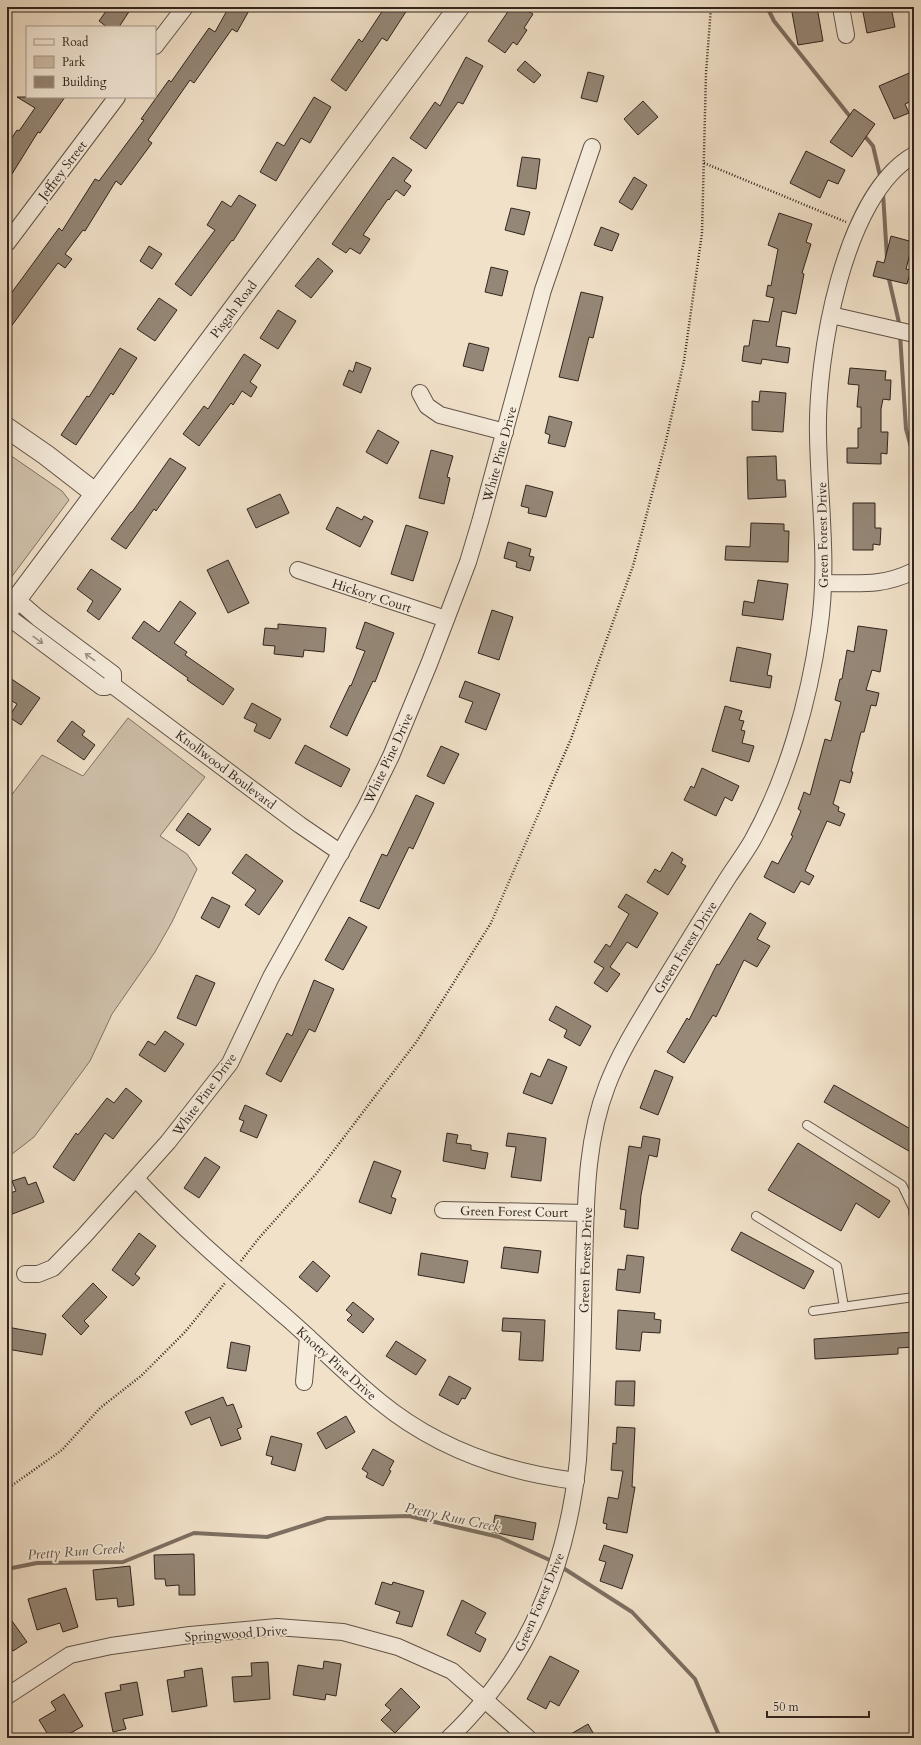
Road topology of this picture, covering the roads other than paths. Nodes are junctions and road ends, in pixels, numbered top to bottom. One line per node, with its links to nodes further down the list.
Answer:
1 (185, 7): 5 (street)
2 (459, 7): 15 (street, Pisgah Road)
3 (841, 7): 4 (street)
4 (846, 35)
5 (156, 45)
6 (116, 98): 9 (street, Jeffrey Street)
7 (592, 147): 14 (street, White Pine Drive)
8 (914, 155): 10 (street, Green Forest Drive)
9 (7, 243)
10 (831, 316): 11 (street); 18 (street, Green Forest Drive)
11 (914, 334)
12 (420, 394): 14 (street)
13 (7, 428): 15 (street)
14 (505, 432): 20 (street, White Pine Drive)
15 (95, 493): 19 (street, Pisgah Road)
16 (298, 570): 20 (street, Hickory Court)
17 (914, 571): 18 (street)
18 (824, 582): 25 (street, Green Forest Drive)
19 (10, 609): 21 (street, Knollwood Boulevard)
20 (446, 619): 21 (street, White Pine Drive)
21 (341, 853): 23 (street, White Pine Drive)
22 (807, 1125): 27 (lane)
23 (136, 1179): 28 (street, White Pine Drive); 32 (street, Knotty Pine Drive)
24 (443, 1210): 25 (street, Green Forest Court)
25 (586, 1213): 34 (street, Green Forest Drive)
26 (756, 1216): 30 (lane)
27 (914, 1218)
28 (24, 1274)
29 (914, 1297): 30 (lane)
30 (844, 1307): 31 (lane)
31 (813, 1312)
32 (308, 1337): 33 (street); 34 (street, Knotty Pine Drive)
33 (304, 1382)
34 (576, 1481): 36 (street, Green Forest Drive)
35 (7, 1696): 36 (street, Springwood Drive)
36 (485, 1700): 37 (street, Green Forest Drive); 38 (street, Springwood Drive)
37 (448, 1738)
38 (528, 1738)

